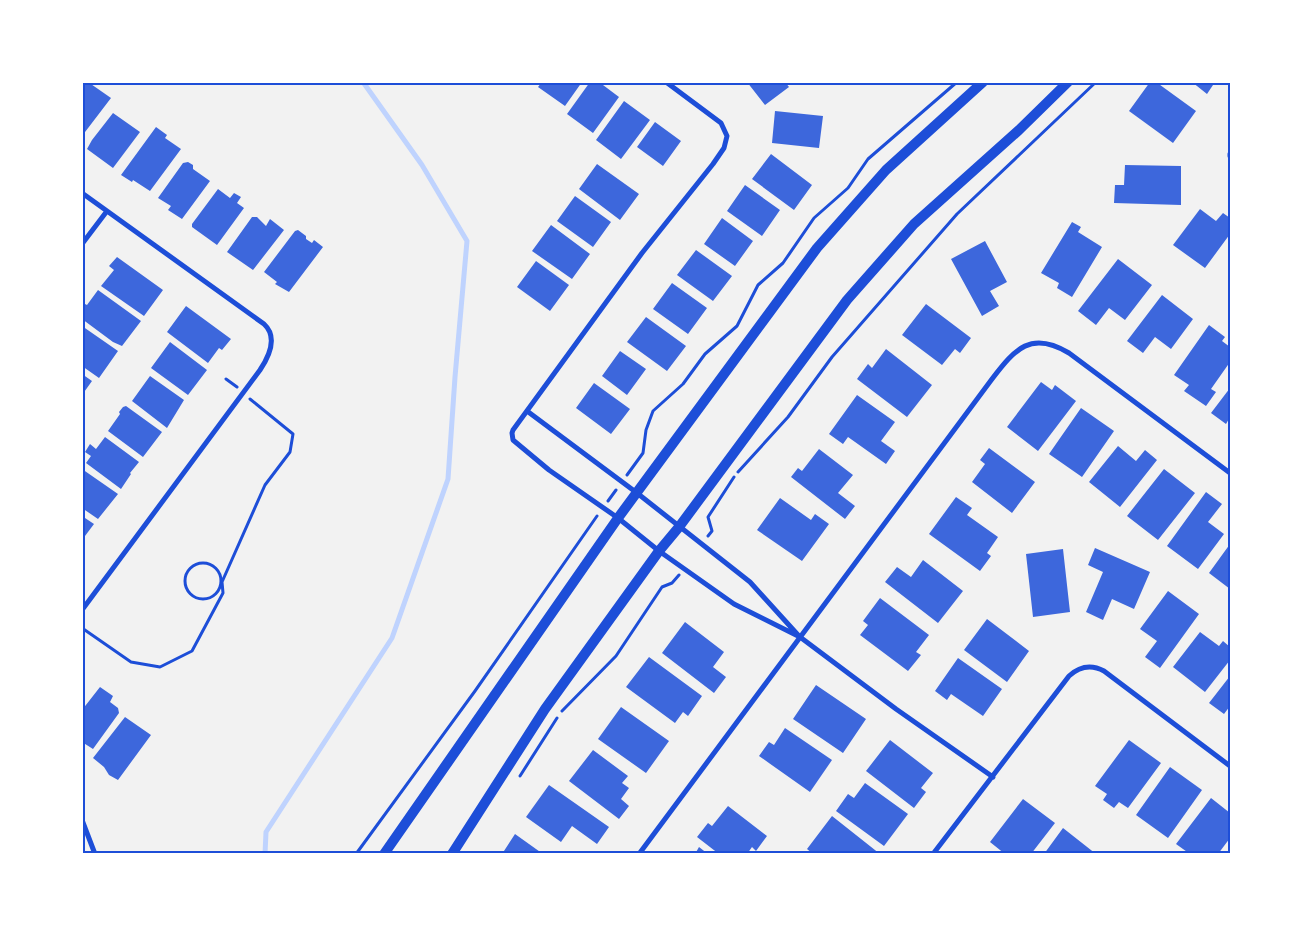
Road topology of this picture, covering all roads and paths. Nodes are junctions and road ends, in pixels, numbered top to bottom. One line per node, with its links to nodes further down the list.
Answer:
1 (666, 82): 11 (street)
2 (957, 82): 13 (path)
3 (983, 82): 14 (main road)
4 (1068, 82): 17 (main road)
5 (1096, 82): 18 (path)
6 (82, 193): 7 (street)
7 (107, 211): 8 (street); 10 (street)
8 (82, 244)
9 (226, 379): 10 (path)
10 (243, 392): 21 (path); 22 (street)
11 (527, 411): 13 (street); 15 (street)
12 (1230, 473): 24 (street)
13 (622, 481): 14 (street); 15 (path)
14 (637, 493): 16 (main road); 17 (street)
15 (603, 508): 16 (street); 30 (path)
16 (618, 518): 19 (street); 31 (main road)
17 (679, 527): 18 (street); 19 (main road)
18 (702, 545): 24 (street)
19 (660, 551): 20 (street); 32 (main road)
20 (684, 568): 24 (street); 27 (path)
21 (222, 582): 21 (path); 23 (path)
22 (82, 610)
23 (82, 628)
24 (800, 637): 26 (street); 33 (street)
25 (1230, 766): 26 (street)
26 (993, 777): 34 (street)
27 (516, 780)
28 (82, 820): 29 (street)
29 (95, 854)
30 (356, 854)
31 (384, 854)
32 (452, 854)
33 (639, 854)
34 (933, 854)

